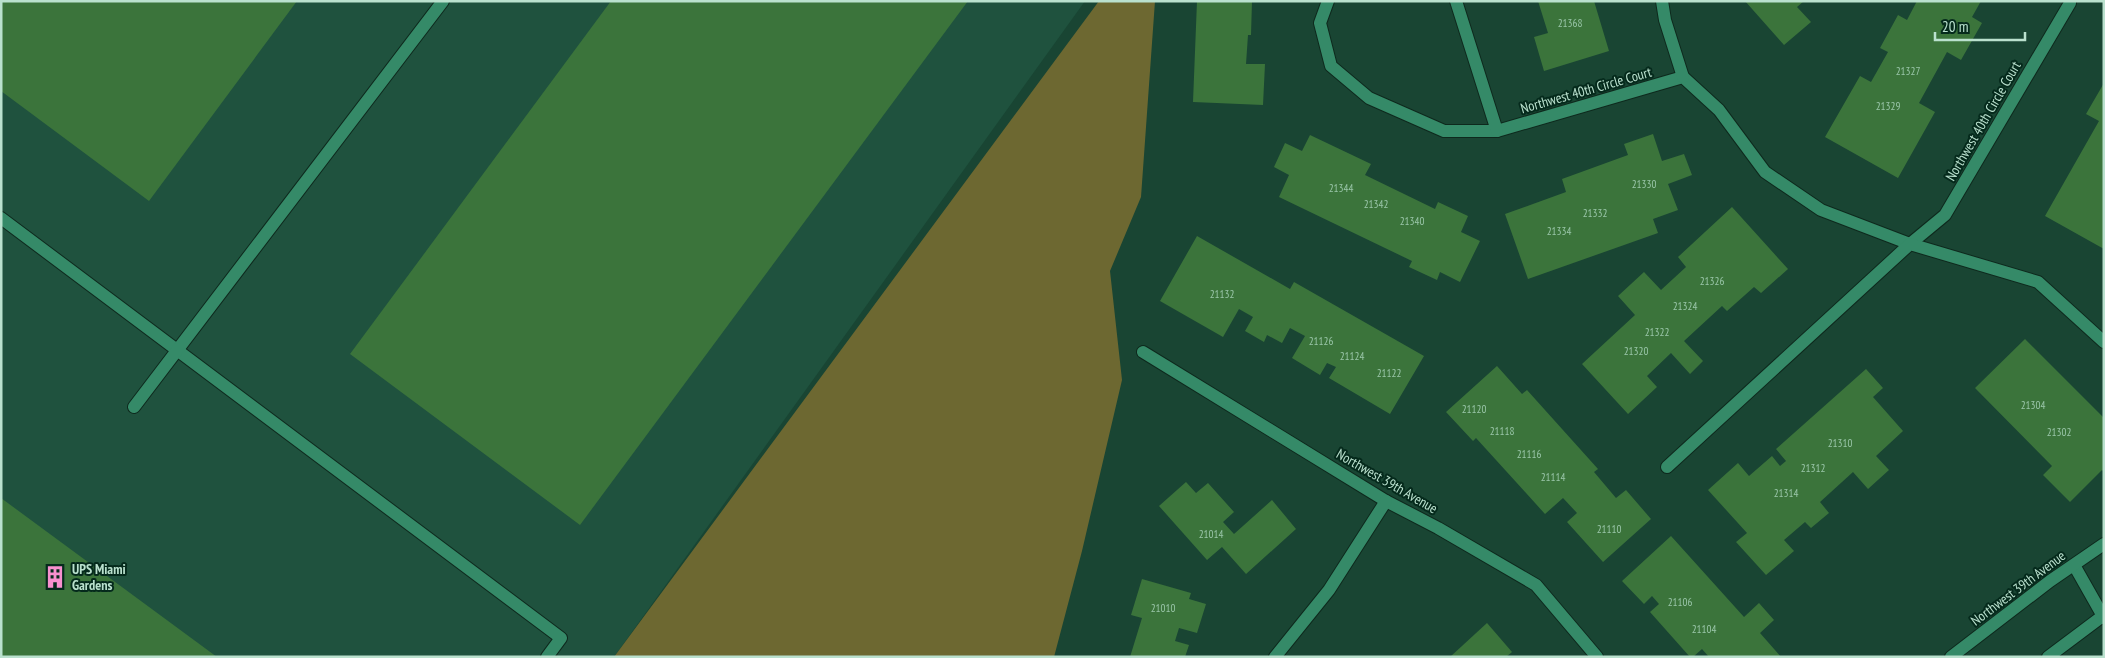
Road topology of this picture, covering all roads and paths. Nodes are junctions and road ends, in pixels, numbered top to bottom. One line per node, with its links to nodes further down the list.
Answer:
1 (443, 1): 11 (street)
2 (1328, 1): 7 (street, Northwest 40th Circle Court)
3 (1456, 1): 7 (street)
4 (1662, 1): 6 (street)
5 (2070, 3): 9 (street, Northwest 40th Circle Court)
6 (1684, 77): 7 (street, Northwest 40th Circle Court); 9 (street)
7 (1497, 131)
8 (1, 218): 11 (street)
9 (1910, 244): 10 (street); 14 (street, Northwest 40th Circle Court)
10 (2104, 342)
11 (177, 350): 13 (street); 19 (street)
12 (1143, 352): 15 (street, Northwest 39th Avenue)
13 (134, 407)
14 (1667, 468)
15 (1386, 502): 20 (street); 21 (street, Northwest 39th Avenue)
16 (2104, 544): 17 (street, Northwest 39th Avenue)
17 (2074, 565): 18 (street); 22 (street, Northwest 39th Avenue)
18 (2103, 616): 23 (street)
19 (547, 657)
20 (1275, 657)
21 (1597, 657)
22 (1951, 657)
23 (2048, 657)

